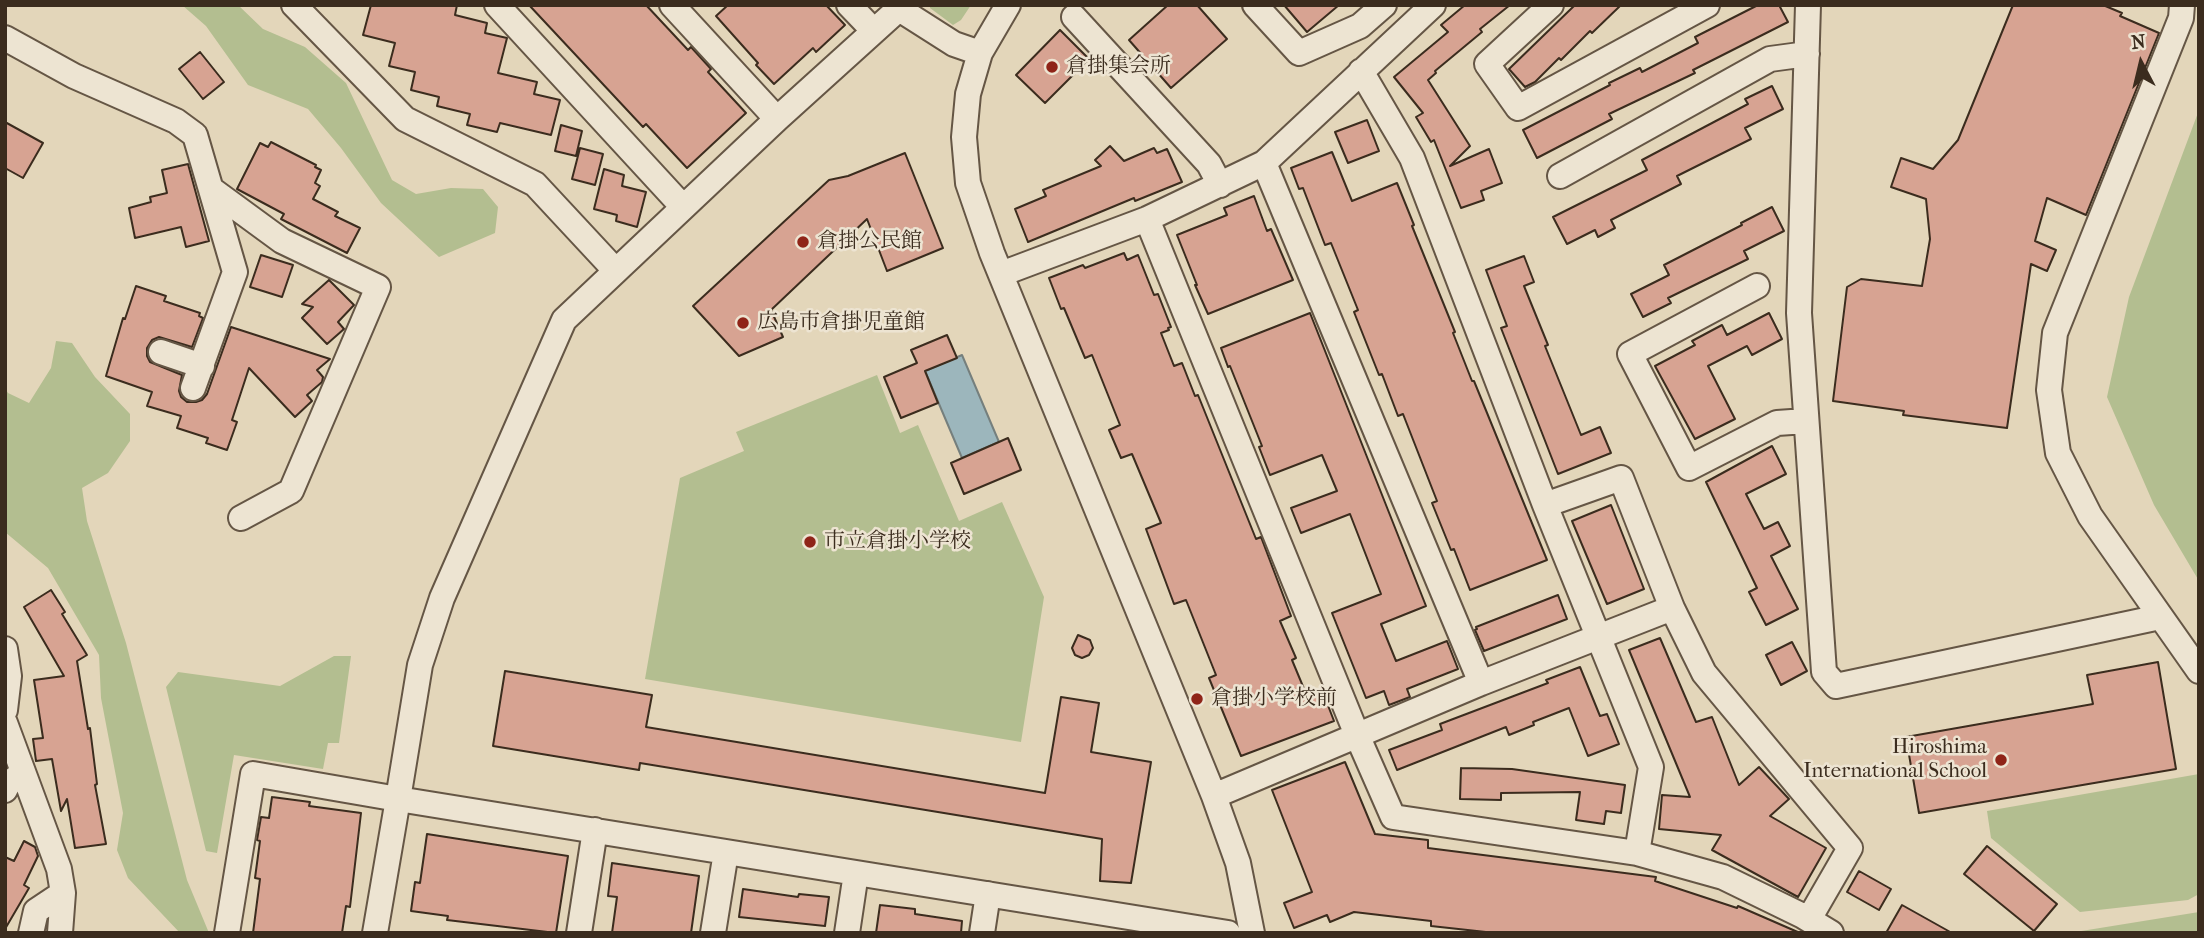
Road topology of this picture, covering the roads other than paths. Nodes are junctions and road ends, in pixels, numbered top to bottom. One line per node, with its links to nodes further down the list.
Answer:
1 (294, 5): 27 (street)
2 (497, 5): 25 (street)
3 (672, 5): 20 (street)
4 (849, 5): 15 (street)
5 (1008, 5): 17 (street)
6 (1255, 5): 12 (street)
7 (1433, 5): 19 (street)
8 (1551, 5): 9 (street)
9 (1707, 5)
10 (1808, 5): 18 (street)
11 (2182, 5): 35 (street)
12 (1382, 6)
13 (901, 7): 15 (street); 17 (street)
14 (1074, 17): 23 (street)
15 (873, 30): 20 (street)
16 (5, 38): 24 (street)
17 (980, 52): 28 (street)
18 (1807, 54): 22 (street); 31 (street)
19 (1361, 71): 21 (street); 32 (street)
20 (777, 119): 25 (street)
21 (1264, 163): 23 (street); 39 (street)
22 (1560, 176)
23 (1220, 185): 26 (street)
24 (211, 189): 30 (street); 33 (street)
25 (683, 207): 27 (street)
26 (1147, 219): 28 (street); 42 (street)
27 (615, 270): 46 (street)
28 (1001, 274): 45 (street)
29 (1757, 286): 31 (street)
30 (161, 352)
31 (1806, 421): 35 (street)
32 (1545, 505): 34 (street); 36 (street)
33 (241, 518)
34 (1672, 608): 36 (street); 53 (street)
35 (2160, 617): 38 (street)
36 (1597, 638): 39 (street); 49 (street)
37 (5, 649): 40 (street)
38 (2199, 671)
39 (1481, 683): 42 (street)
40 (5, 710)
41 (5, 723): 43 (street)
42 (1357, 735): 45 (street); 49 (street)
43 (23, 772): 44 (street); 51 (street)
44 (5, 790)
45 (1214, 796): 64 (street)
46 (398, 799): 47 (street); 55 (street); 58 (street)
47 (595, 830): 48 (street); 59 (street)
48 (726, 852): 50 (street); 60 (street)
49 (1637, 853): 53 (street)
50 (856, 873): 52 (street); 61 (street)
51 (63, 893): 56 (street); 57 (street)
52 (988, 894): 54 (street); 62 (street)
53 (1809, 919): 65 (street)
54 (1119, 924): 63 (street)
55 (379, 932)
56 (31, 933)
57 (60, 933)
58 (227, 933)
59 (579, 933)
60 (713, 933)
61 (847, 933)
62 (982, 933)
63 (1228, 933)
64 (1252, 933)
65 (1832, 933)

